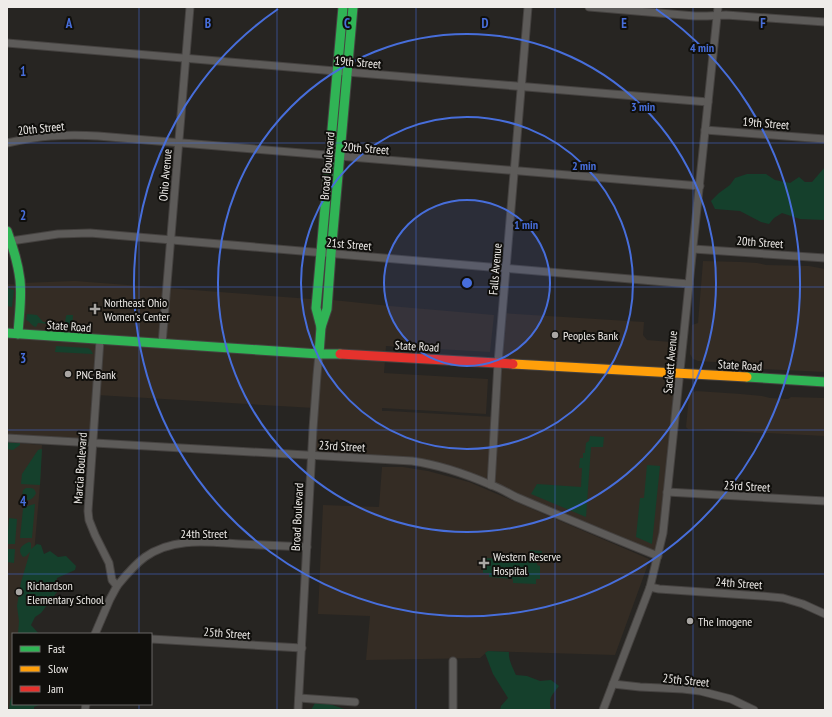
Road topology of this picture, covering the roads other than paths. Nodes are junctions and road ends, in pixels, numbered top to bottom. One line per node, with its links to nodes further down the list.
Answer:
1 (190, 7): 10 (street, Ohio Avenue)
2 (343, 7): 11 (main road, Broad Boulevard)
3 (353, 7): 12 (main road, Broad Boulevard)
4 (528, 7): 13 (street, Falls Avenue)
5 (589, 7): 7 (street)
6 (718, 7): 7 (street, Sackett Avenue)
7 (717, 16): 8 (street); 14 (street, Sackett Avenue)
8 (825, 22)
9 (7, 43): 10 (street, 19th Street)
10 (186, 58): 11 (street, 19th Street); 17 (street, Ohio Avenue)
11 (337, 72): 12 (street, 19th Street); 19 (main road, Broad Boulevard)
12 (347, 72): 13 (street, 19th Street); 20 (main road, Broad Boulevard)
13 (521, 87): 14 (street, 19th Street); 21 (street, Falls Avenue)
14 (708, 102): 15 (street, Sackett Avenue)
15 (705, 130): 16 (street, 19th Street); 22 (street, Sackett Avenue)
16 (825, 139)
17 (179, 142): 18 (street, 20th Street); 19 (street, 20th Street); 24 (street, Ohio Avenue)
18 (7, 143)
19 (330, 156): 20 (street, 20th Street); 27 (main road, Broad Boulevard)
20 (340, 156): 21 (street, 20th Street); 28 (main road, Broad Boulevard)
21 (515, 171): 22 (street, 20th Street); 30 (street, Falls Avenue)
22 (700, 186): 26 (street, Sackett Avenue)
23 (7, 231): 25 (main road)
24 (171, 240): 25 (street, 21st Street); 27 (street, 21st Street); 36 (street, Ohio Avenue)
25 (9, 241): 34 (main road)
26 (693, 249): 29 (street, 20th Street); 31 (street, Sackett Avenue)
27 (322, 253): 28 (street, 21st Street); 32 (main road, Broad Boulevard)
28 (331, 254): 30 (street, 21st Street); 32 (main road, Broad Boulevard)
29 (825, 258)
30 (506, 269): 31 (street, 21st Street); 38 (street, Falls Avenue)
31 (689, 284): 39 (street, Sackett Avenue)
32 (321, 326): 37 (main road, Broad Boulevard)
33 (7, 333): 34 (main road, State Road)
34 (18, 334): 35 (main road, State Road)
35 (100, 340): 36 (main road, State Road); 42 (street, Marcia Boulevard)
36 (162, 344): 37 (main road, State Road)
37 (319, 354): 38 (main road, State Road); 43 (street, Broad Boulevard)
38 (498, 363): 39 (main road, State Road); 44 (street, Falls Avenue)
39 (680, 374): 40 (main road, State Road); 45 (street, Sackett Avenue)
40 (825, 382)
41 (7, 438): 42 (street, 23rd Street)
42 (93, 443): 43 (street, 23rd Street); 49 (street, Marcia Boulevard)
43 (312, 456): 44 (street, 23rd Street); 47 (street, Broad Boulevard)
44 (491, 485): 48 (street, 23rd Street)
45 (667, 492): 46 (street, 23rd Street); 48 (street, Sackett Avenue)
46 (825, 501)
47 (307, 547): 49 (street, 24th Street); 54 (street, Broad Boulevard)
48 (658, 556): 50 (street, Sackett Avenue)
49 (117, 586): 52 (street)
50 (650, 587): 51 (street, 24th Street); 56 (street, Sackett Avenue)
51 (825, 614)
52 (95, 633)
53 (152, 639): 54 (street, 25th Street)
54 (302, 648): 57 (street, Broad Boulevard)
55 (453, 661): 60 (street)
56 (613, 684): 61 (street, Sackett Avenue); 62 (street, 25th Street)
57 (299, 698): 58 (street); 59 (street, Broad Boulevard)
58 (355, 702)
59 (298, 710)
60 (453, 710)
61 (603, 710)
62 (754, 710)

